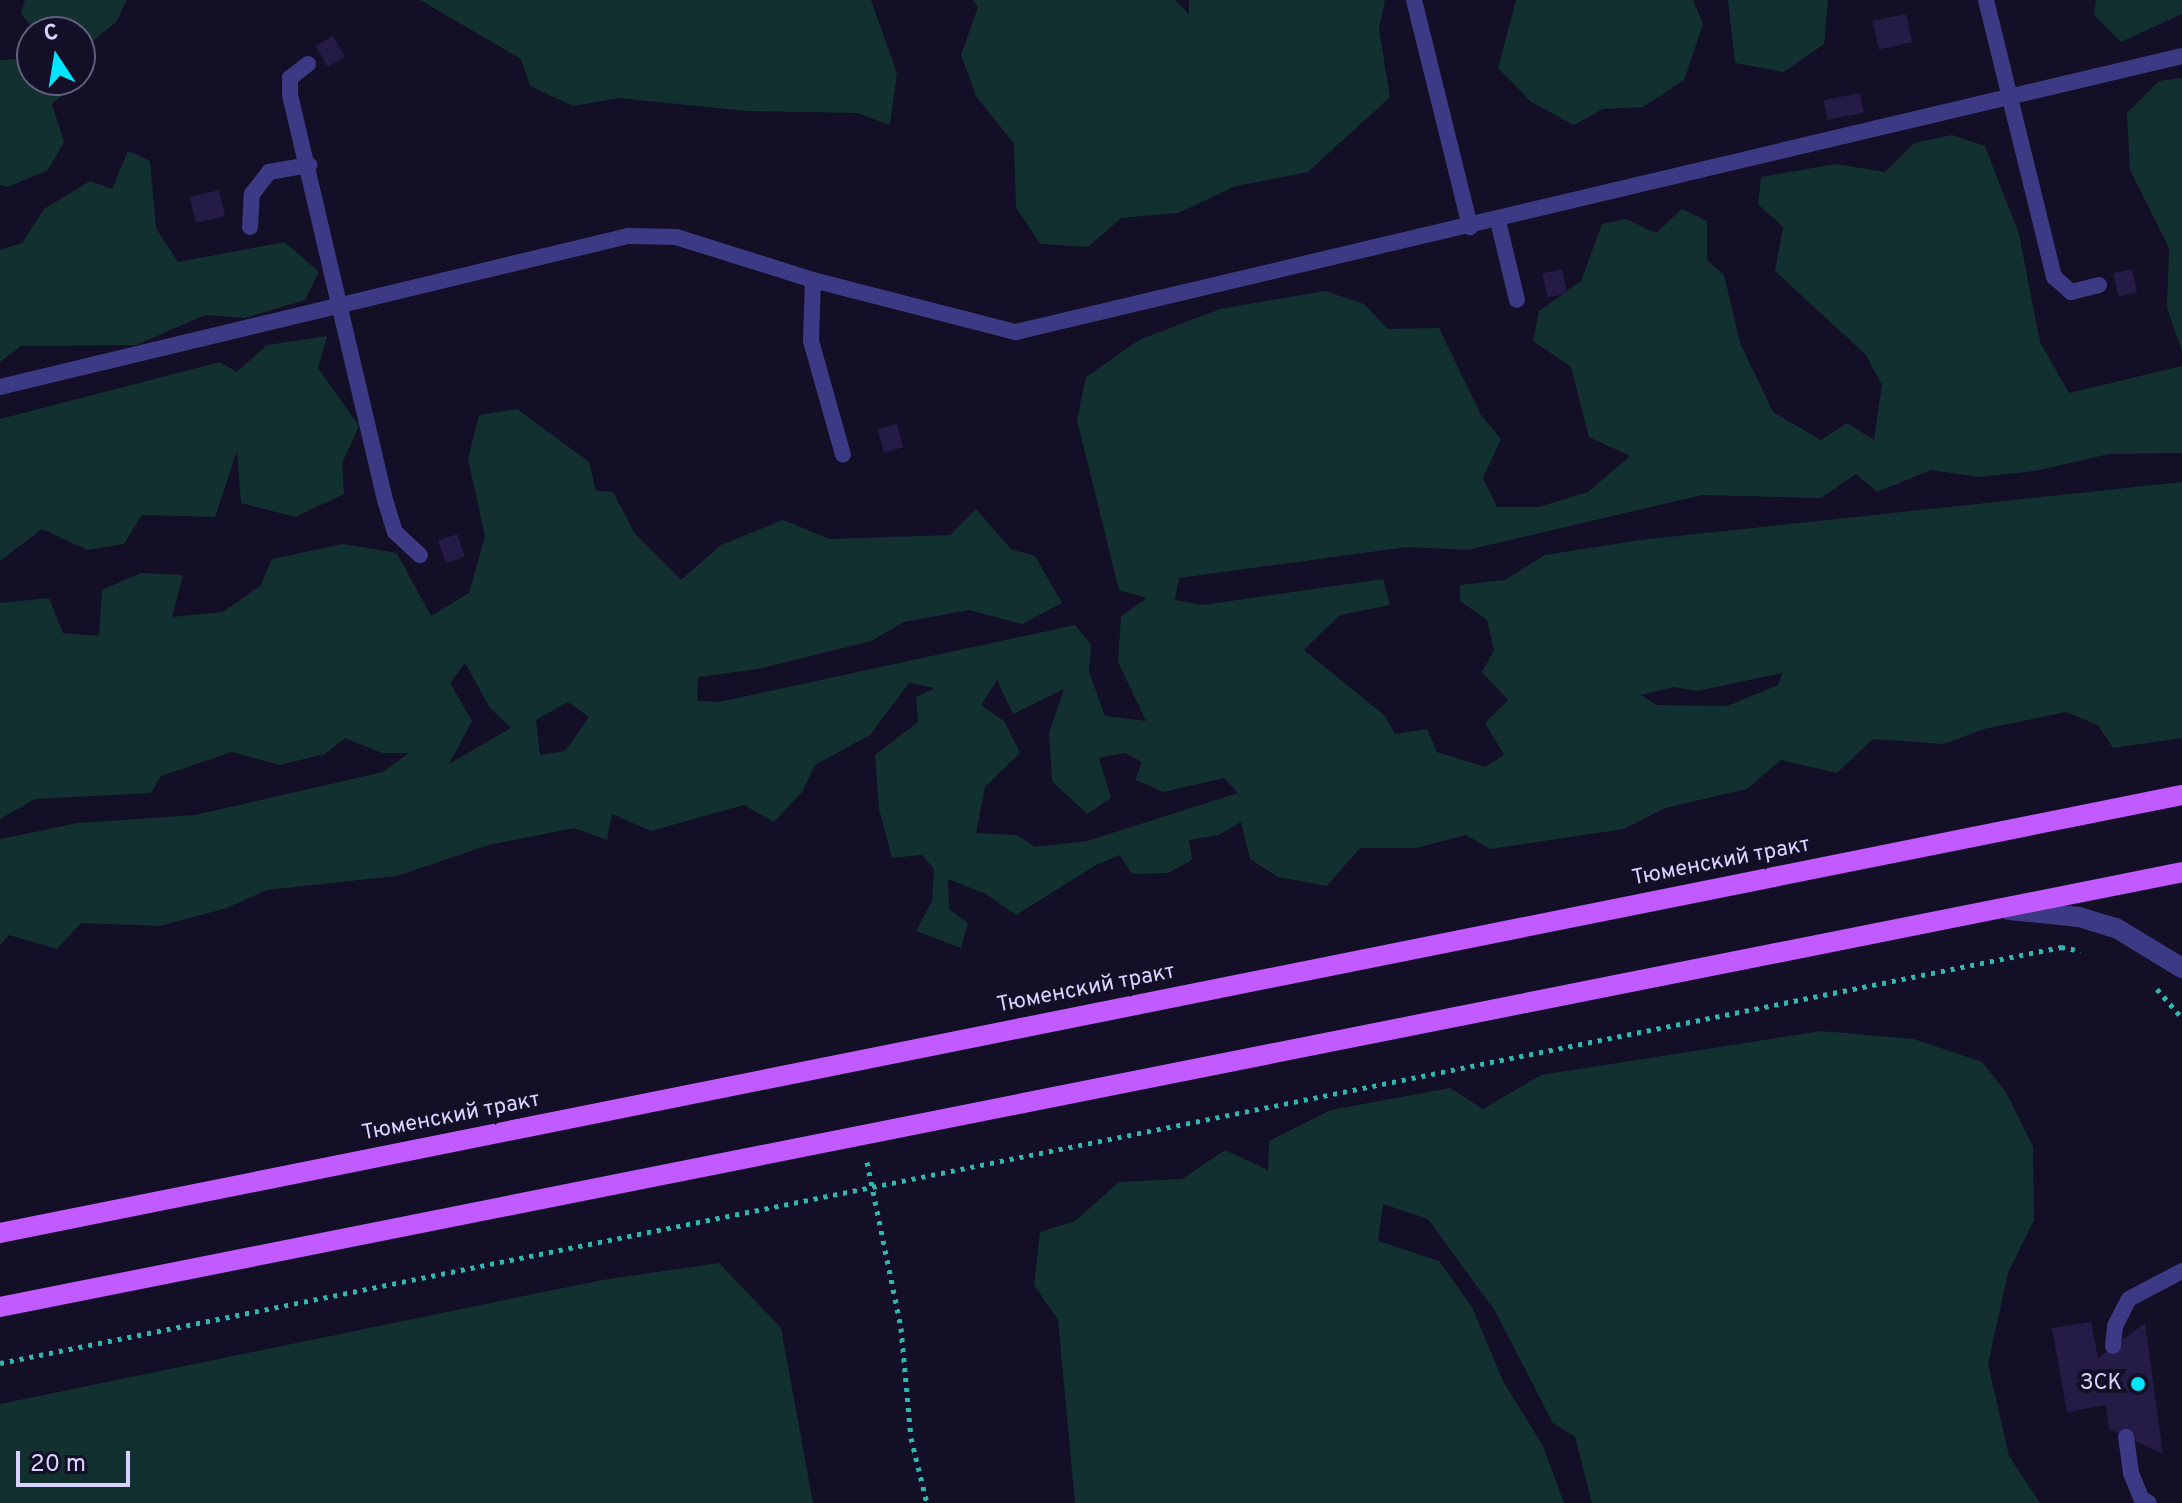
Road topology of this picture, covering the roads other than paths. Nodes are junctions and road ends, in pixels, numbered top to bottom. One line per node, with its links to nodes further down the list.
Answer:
1 (1414, 0): 9 (lane)
2 (1986, 0): 5 (lane)
3 (2182, 56): 5 (lane)
4 (308, 64): 6 (lane)
5 (2009, 98): 7 (lane); 11 (lane)
6 (309, 165): 8 (lane); 13 (lane)
7 (1498, 221): 9 (lane); 12 (lane)
8 (250, 227)
9 (1470, 227): 10 (lane)
10 (813, 280): 13 (lane); 15 (lane)
11 (2099, 285)
12 (1517, 300)
13 (340, 307): 14 (lane); 16 (lane)
14 (0, 387)
15 (843, 455)
16 (420, 555)
17 (2182, 795): 21 (main road, Тюменский тракт)
18 (2182, 872): 19 (main road)
19 (1997, 909): 20 (street); 23 (main road)
20 (2182, 968)
21 (0, 1233)
22 (2182, 1271): 24 (lane)
23 (0, 1307)
24 (2113, 1346)
25 (2126, 1437): 26 (lane)
26 (2149, 1503)

